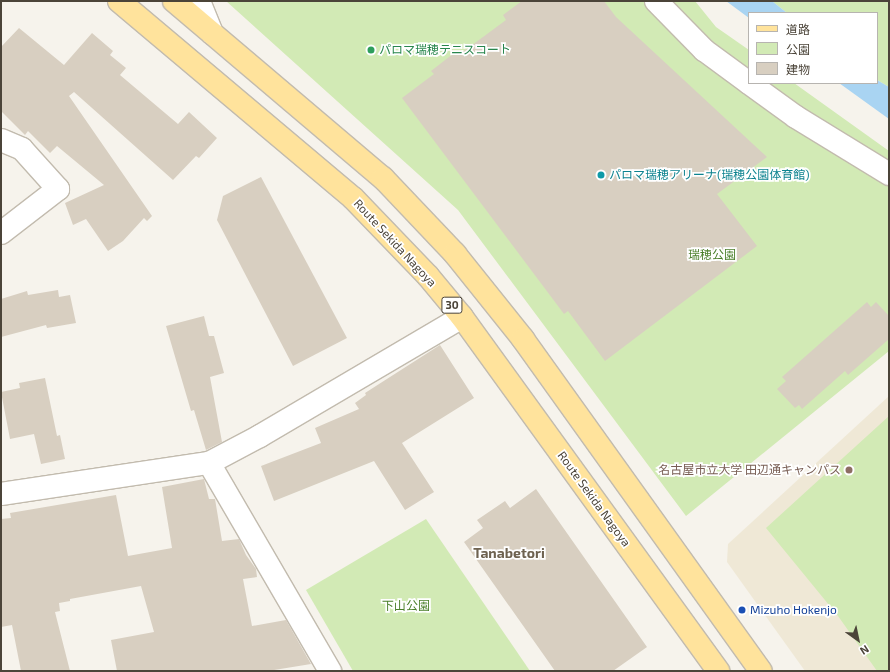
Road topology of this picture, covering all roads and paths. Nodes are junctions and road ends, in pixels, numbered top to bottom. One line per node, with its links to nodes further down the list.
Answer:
1 (119, 1): 11 (main road, Route Sekida Nagoya / 30)
2 (174, 1): 5 (main road)
3 (198, 1): 5 (street)
4 (656, 1): 6 (street)
5 (212, 33): 16 (main road)
6 (748, 82)
7 (750, 84): 9 (street)
8 (1, 140): 10 (street)
9 (889, 174)
10 (1, 233)
11 (462, 317): 12 (street); 15 (main road, Route Sekida Nagoya / 30)
12 (209, 463): 13 (street); 14 (street)
13 (1, 494)
14 (330, 671)
15 (718, 671)
16 (761, 671)

